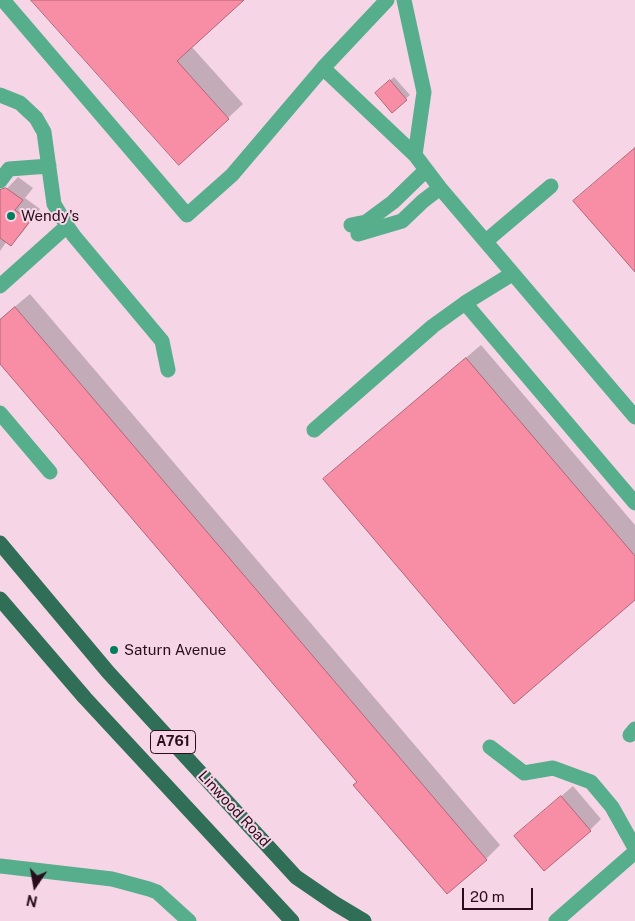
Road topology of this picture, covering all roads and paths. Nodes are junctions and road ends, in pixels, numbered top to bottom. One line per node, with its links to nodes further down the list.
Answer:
1 (3, 0): 4 (street)
2 (387, 0): 4 (street)
3 (404, 0): 6 (street)
4 (322, 68): 6 (street)
5 (0, 96): 7 (street)
6 (415, 155): 8 (street)
7 (49, 166): 9 (street); 12 (street)
8 (426, 170): 11 (street); 11 (street)
9 (0, 181)
10 (551, 186): 13 (street)
11 (440, 188): 13 (street)
12 (67, 226): 15 (street); 17 (street)
13 (486, 242): 14 (street)
14 (512, 274): 16 (street); 19 (street)
15 (0, 286)
16 (465, 303): 20 (street); 22 (street)
17 (168, 370)
18 (0, 413): 21 (street)
19 (635, 417)
20 (314, 430)
21 (50, 472)
22 (635, 503)
23 (0, 543): 31 (main road, Linwood Road / A761)
24 (0, 599): 30 (main road, A761)
25 (490, 746): 26 (street)
26 (635, 848)
27 (635, 852): 32 (street)
28 (0, 866): 29 (street)
29 (189, 921)
30 (292, 921)
31 (364, 921)
32 (556, 921)

